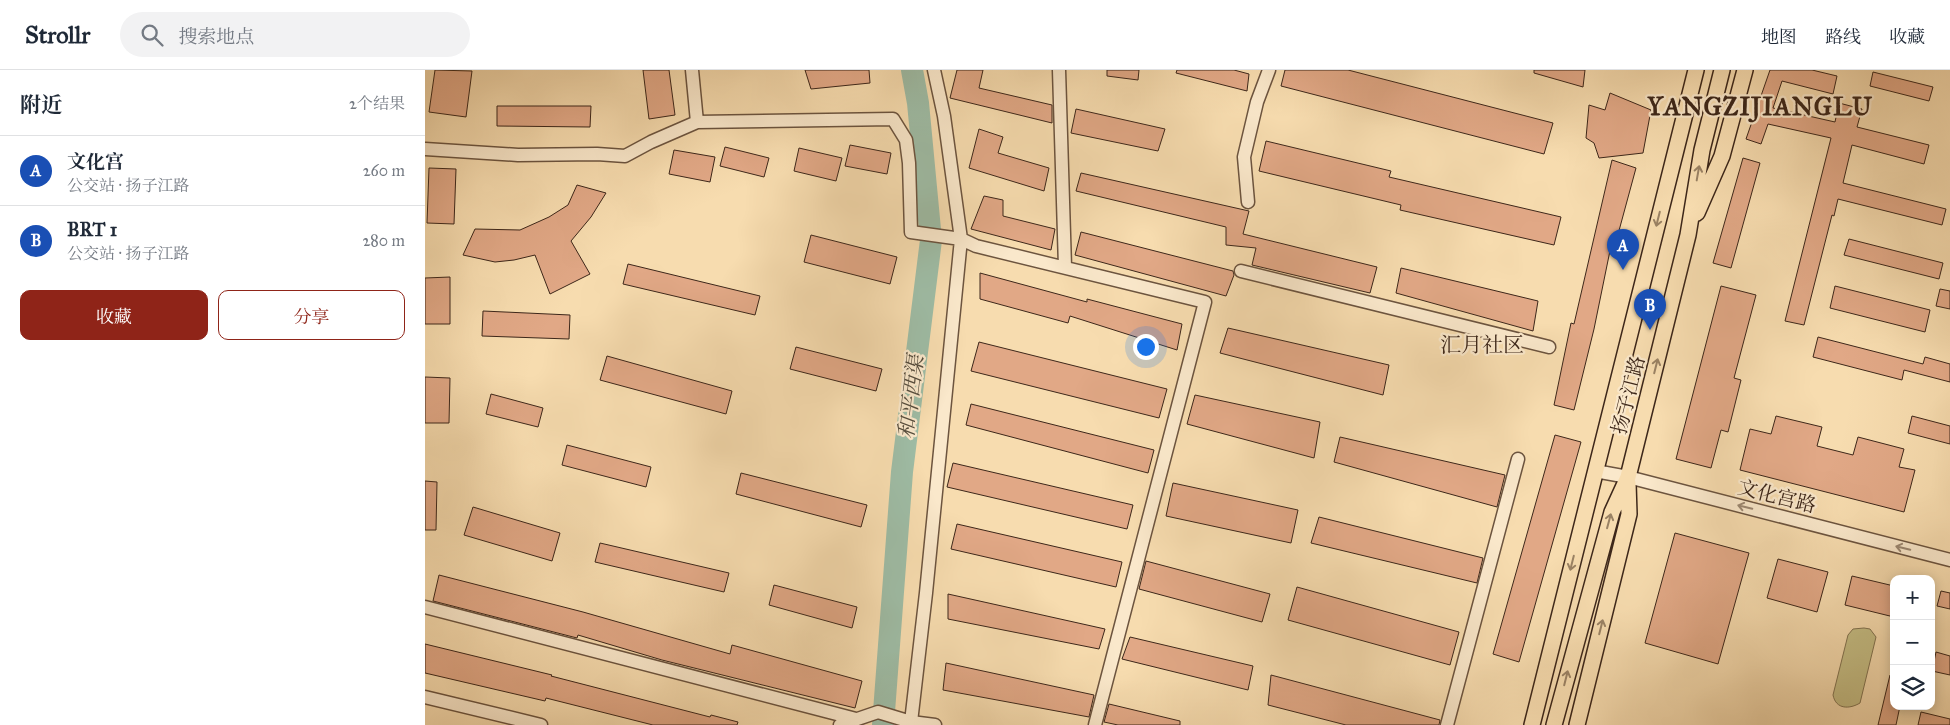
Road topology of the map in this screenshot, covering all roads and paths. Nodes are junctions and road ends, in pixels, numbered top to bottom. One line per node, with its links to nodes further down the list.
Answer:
1 (692, 70): 8 (street)
2 (935, 70): 12 (street)
3 (1059, 70): 13 (street)
4 (1269, 70): 10 (street)
5 (1696, 70): 17 (main road, 扬子江路, one-way to 17)
6 (1723, 70): 11 (main road, 扬子江路, one-way to 6)
7 (1745, 70): 11 (main road)
8 (697, 122): 9 (street); 12 (street)
9 (425, 150)
10 (1248, 202)
11 (1688, 235): 18 (main road, 扬子江路, one-way to 11)
12 (961, 239): 13 (street); 23 (street)
13 (1065, 267): 27 (street)
14 (1241, 271): 15 (street)
15 (1549, 347)
16 (1518, 459): 28 (street)
17 (1595, 472): 18 (street, 文化宫路); 29 (main road, 扬子江路, one-way to 29)
18 (1628, 477): 19 (street, 文化宫路, one-way to 18); 30 (main road, 扬子江路, one-way to 18); 31 (main road, one-way to 18)
19 (1950, 560)
20 (425, 608): 22 (street)
21 (425, 697): 24 (street)
22 (856, 719): 23 (street); 25 (street)
23 (910, 721): 26 (street)
24 (541, 725)
25 (841, 725)
26 (935, 725)
27 (1095, 725)
28 (1447, 725)
29 (1532, 725)
30 (1555, 725)
31 (1577, 725)

